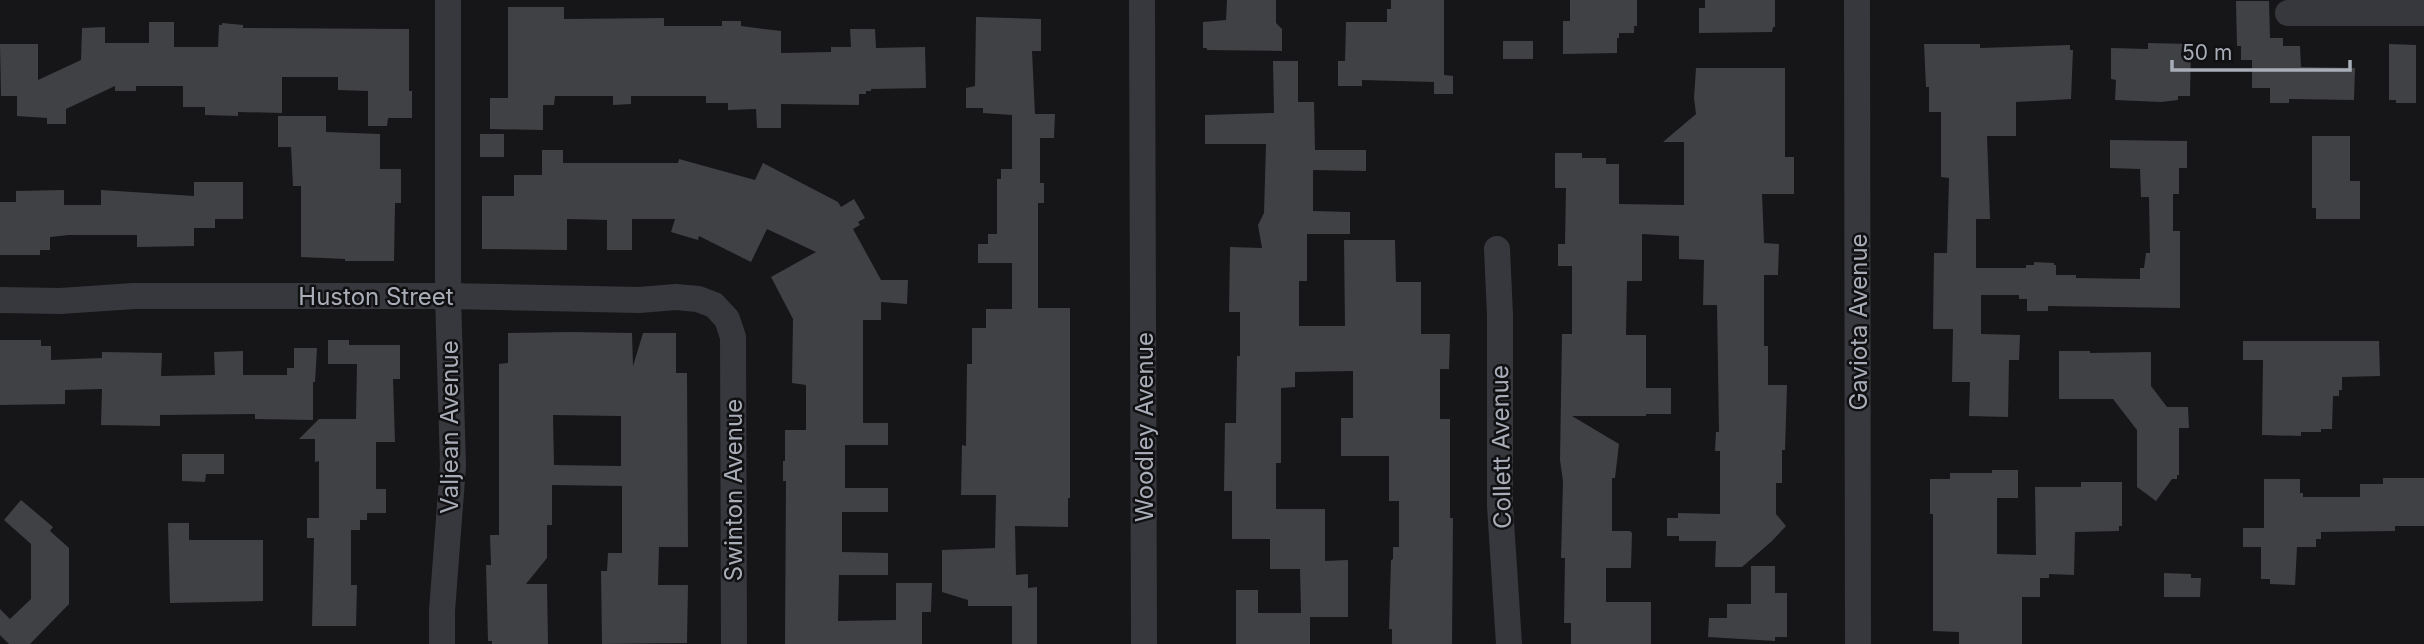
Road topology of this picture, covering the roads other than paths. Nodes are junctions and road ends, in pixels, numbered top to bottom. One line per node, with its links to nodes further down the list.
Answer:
1 (448, 0): 7 (street, Valjean Avenue)
2 (1142, 0): 12 (street, Woodley Avenue)
3 (1857, 0): 14 (street, Gaviota Avenue)
4 (2288, 13): 5 (street)
5 (2424, 13)
6 (1497, 249): 13 (street, Collett Avenue)
7 (448, 296): 8 (street, Huston Street); 9 (street, Huston Street); 10 (street, Valjean Avenue)
8 (0, 300)
9 (733, 337): 11 (street, Swinton Avenue)
10 (442, 644)
11 (734, 644)
12 (1144, 644)
13 (1509, 644)
14 (1858, 644)

